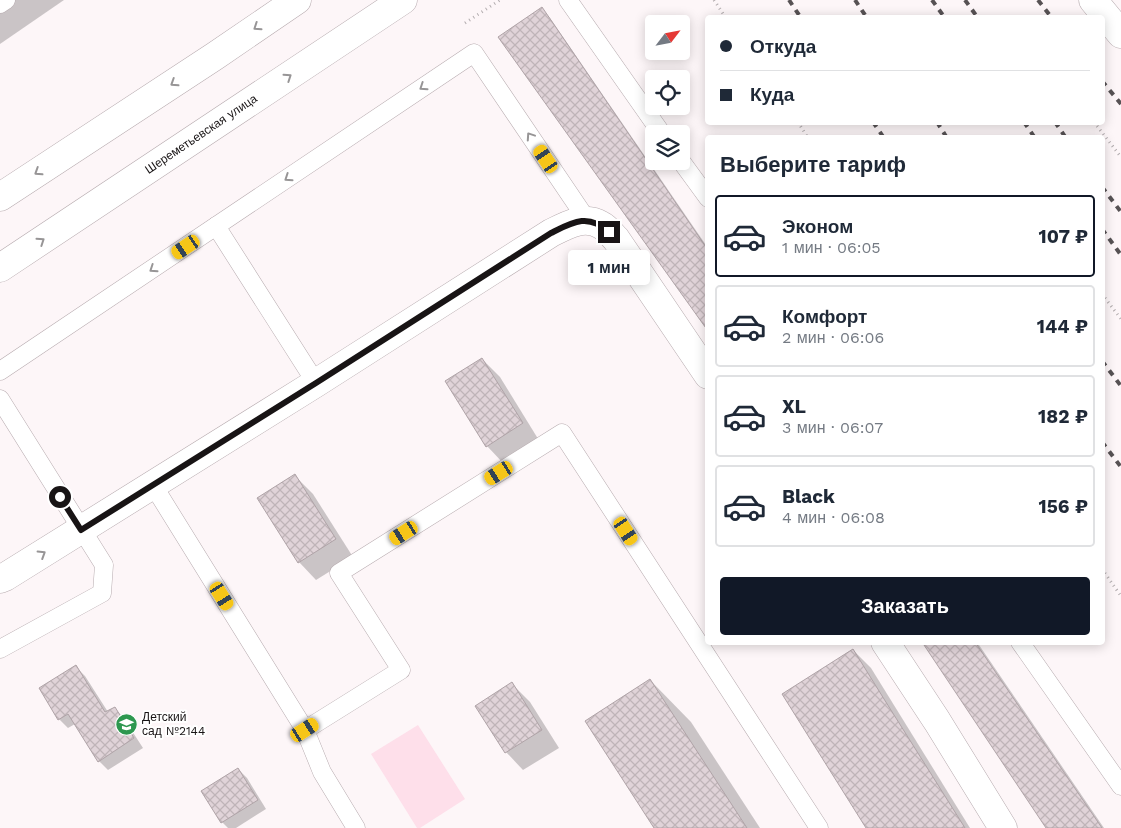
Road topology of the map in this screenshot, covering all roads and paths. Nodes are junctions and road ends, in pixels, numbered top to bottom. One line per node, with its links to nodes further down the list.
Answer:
1 (6, 0): 7 (lane)
2 (297, 0): 17 (street, one-way to 17)
3 (403, 0): 20 (street, Шереметьевская улица, one-way to 3)
4 (568, 0): 10 (lane)
5 (714, 0): 8 (path)
6 (1093, 0): 9 (street)
7 (0, 4)
8 (724, 15)
9 (1121, 34)
10 (656, 125)
11 (1096, 125): 12 (path)
12 (1104, 135)
13 (1105, 136): 14 (path)
14 (1121, 157)
15 (688, 170): 16 (lane)
16 (705, 194)
17 (0, 197)
18 (587, 220): 19 (lane, one-way to 19); 23 (street); 25 (street)
19 (216, 226): 24 (lane, one-way to 24); 25 (lane)
20 (0, 268)
21 (1105, 298): 22 (path)
22 (1121, 319)
23 (705, 371)
24 (0, 372)
25 (316, 383): 27 (street)
26 (0, 400): 28 (lane)
27 (153, 485): 28 (street); 35 (lane)
28 (81, 530): 30 (street, one-way to 28); 34 (lane)
29 (1105, 573): 31 (path)
30 (0, 579)
31 (1121, 596)
32 (887, 645): 39 (street)
33 (1022, 645): 36 (lane)
34 (0, 649)
35 (305, 730): 37 (lane); 38 (lane)
36 (1121, 786)
37 (356, 828)
38 (819, 828)
39 (1003, 828)

